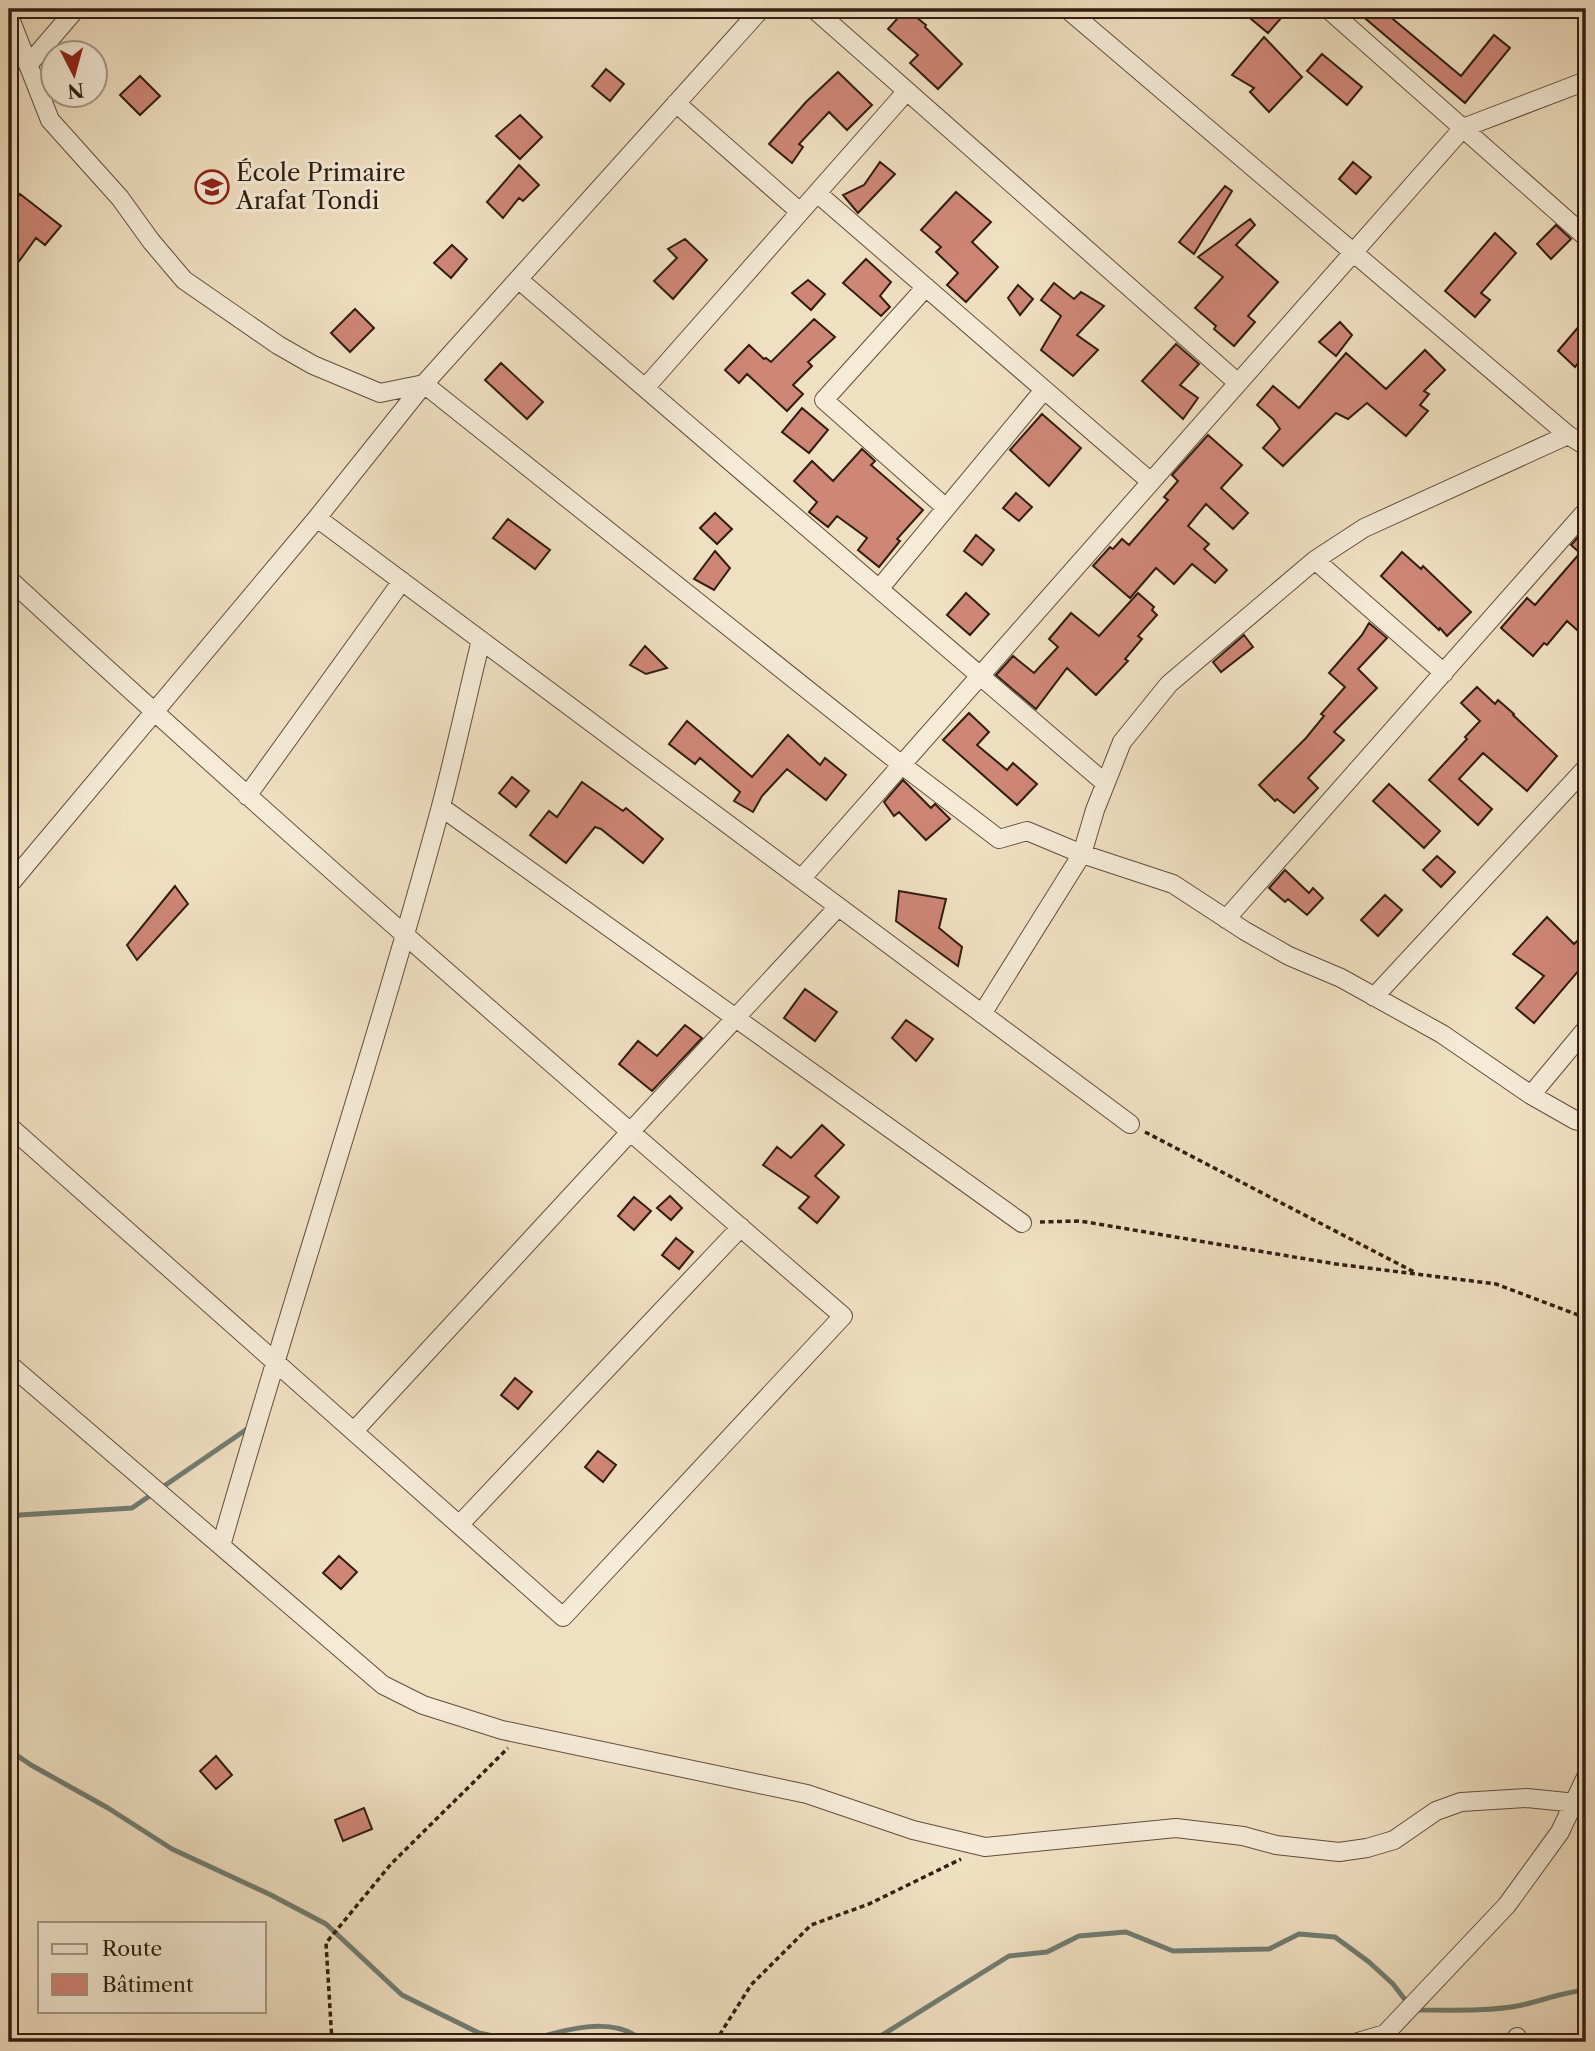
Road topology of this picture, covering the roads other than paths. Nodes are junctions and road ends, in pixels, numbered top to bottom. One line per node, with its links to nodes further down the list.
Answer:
1 (76, 9): 7 (street)
2 (761, 9): 10 (street)
3 (814, 9): 9 (street)
4 (1067, 9): 15 (street)
5 (1328, 9): 11 (street)
6 (9, 16): 7 (street)
7 (28, 65): 19 (street)
8 (1586, 81): 11 (street)
9 (906, 92): 12 (street); 18 (street)
10 (676, 103): 13 (street); 16 (street)
11 (1463, 128): 14 (street); 15 (street)
12 (817, 192): 13 (street); 17 (street)
13 (800, 212): 20 (street)
14 (1586, 237)
15 (1353, 252): 18 (street); 22 (street)
16 (518, 279): 19 (street); 20 (street)
17 (926, 287): 21 (street); 25 (street)
18 (1238, 383): 24 (street)
19 (424, 384): 27 (street); 36 (street)
20 (645, 388): 31 (street)
21 (1044, 390): 24 (street); 25 (street)
22 (1568, 435): 23 (street); 28 (street)
23 (1586, 446)
24 (1151, 482): 34 (street)
25 (946, 508): 31 (street)
26 (1586, 511): 33 (street)
27 (317, 518): 30 (street); 35 (street)
28 (1315, 560): 33 (street); 38 (street)
29 (9, 579): 35 (street)
30 (402, 581): 32 (street); 40 (street)
31 (879, 589): 34 (street)
32 (481, 640): 41 (street); 43 (street)
33 (1444, 673): 46 (street)
34 (980, 676): 36 (street); 38 (street)
35 (154, 713): 40 (street); 44 (street)
36 (902, 765): 42 (street); 43 (street)
37 (1586, 768): 39 (street)
38 (1105, 783): 42 (street)
39 (1579, 788): 48 (street)
40 (247, 796): 47 (street)
41 (441, 807): 47 (street); 50 (street)
42 (1082, 854): 46 (street); 49 (street)
43 (801, 879): 45 (street)
44 (9, 885)
45 (838, 907): 49 (street); 50 (street)
46 (1226, 919): 48 (street)
47 (405, 937): 56 (street); 59 (street)
48 (1374, 997): 52 (street)
49 (982, 1014): 54 (street)
50 (736, 1017): 56 (street); 57 (street)
51 (1586, 1029): 52 (street)
52 (1531, 1095): 53 (street)
53 (1586, 1123)
54 (1130, 1124)
55 (10, 1130): 59 (street)
56 (630, 1132): 58 (street); 61 (street)
57 (1023, 1223)
58 (741, 1227): 62 (street); 62 (street)
59 (276, 1362): 61 (street); 63 (street)
60 (9, 1364): 63 (street)
61 (354, 1431): 62 (street)
62 (460, 1524)
63 (221, 1546): 65 (street)
64 (1586, 1777): 65 (street)
65 (1580, 1803): 66 (street)
66 (1358, 2042)

